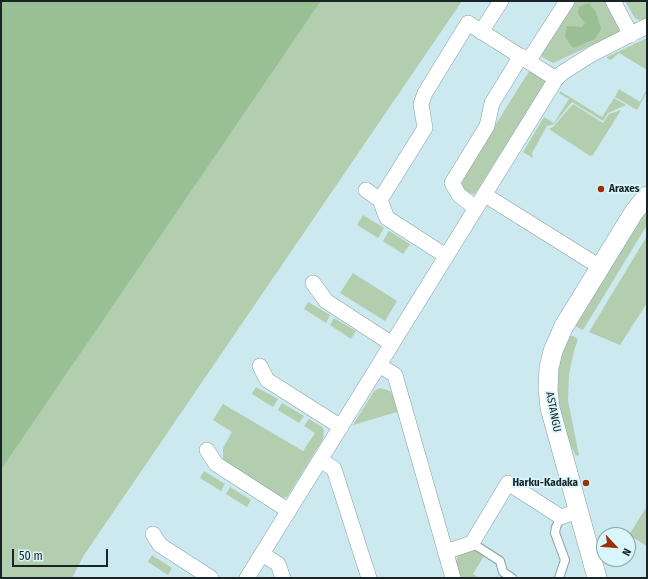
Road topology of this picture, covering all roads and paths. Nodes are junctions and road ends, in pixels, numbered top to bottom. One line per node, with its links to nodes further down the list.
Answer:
1 (501, 1): 5 (street)
2 (567, 1): 7 (street)
3 (613, 1): 6 (street)
4 (647, 26): 6 (street)
5 (481, 32): 7 (street); 12 (street)
6 (631, 34): 8 (street)
7 (525, 58): 8 (street); 13 (street)
8 (556, 79): 10 (street)
9 (366, 190): 12 (street)
10 (485, 195): 13 (street); 15 (street)
11 (647, 196): 15 (street, ASTANGU)
12 (380, 200): 14 (street)
13 (476, 208): 14 (street)
14 (446, 256): 17 (street)
15 (600, 267): 24 (street, ASTANGU)
16 (314, 283): 17 (street)
17 (392, 344): 18 (street)
18 (379, 365): 20 (street); 27 (street)
19 (260, 366): 20 (street)
20 (341, 427): 22 (street)
21 (207, 450): 23 (street)
22 (321, 460): 23 (street); 32 (street)
23 (289, 511): 28 (street)
24 (570, 514): 26 (street); 35 (lane); 36 (street, ASTANGU)
25 (154, 534): 29 (street)
26 (472, 543): 27 (street); 34 (lane)
27 (445, 552): 33 (street)
28 (262, 554): 30 (street); 31 (street)
29 (211, 578)
30 (247, 578)
31 (283, 578)
32 (369, 578)
33 (453, 578)
34 (512, 578)
35 (559, 578)
36 (597, 578)

